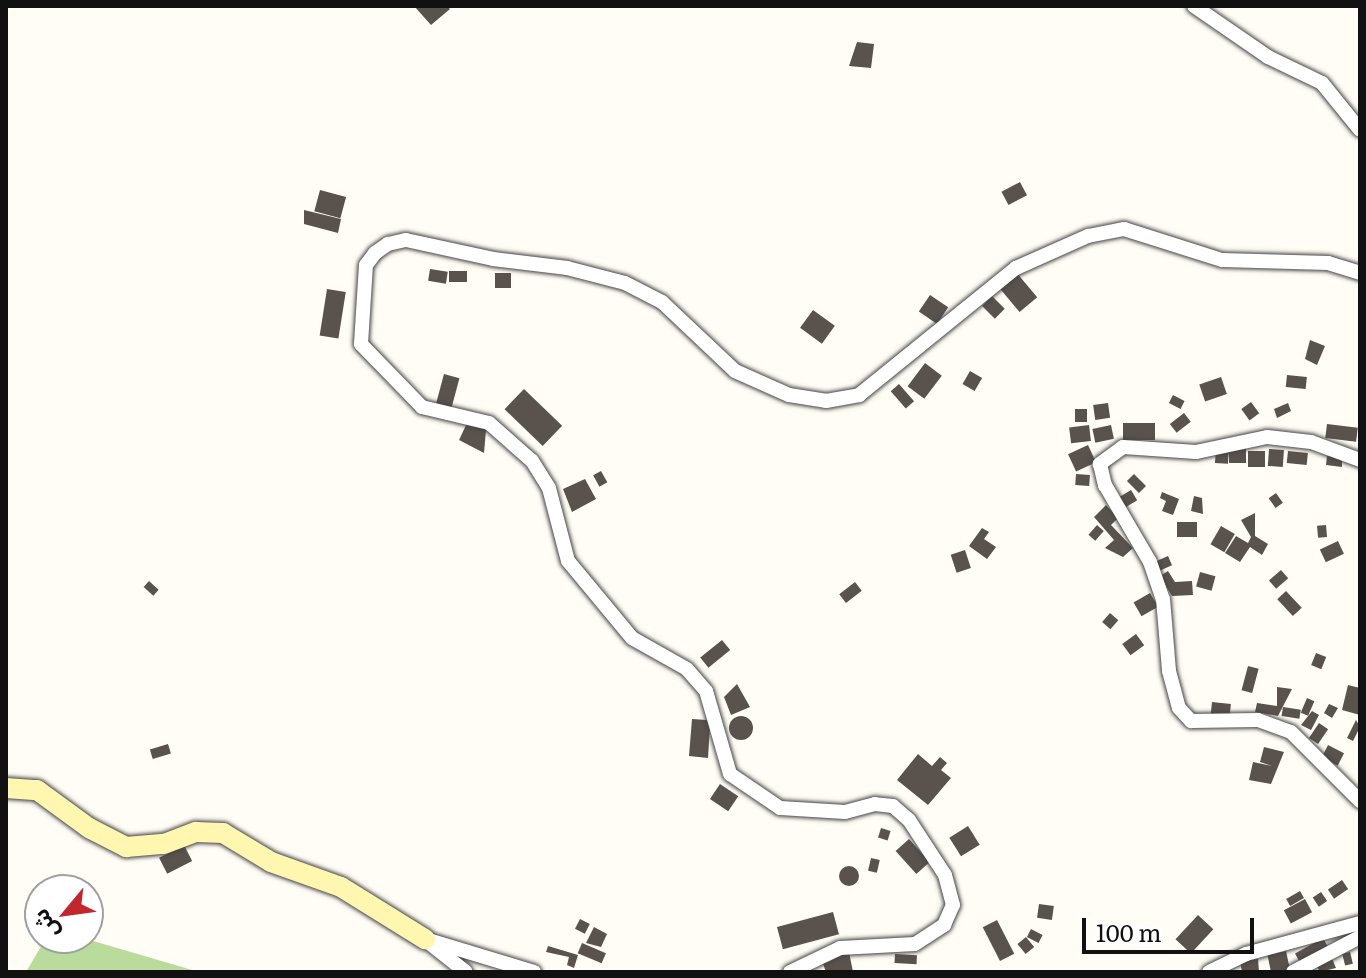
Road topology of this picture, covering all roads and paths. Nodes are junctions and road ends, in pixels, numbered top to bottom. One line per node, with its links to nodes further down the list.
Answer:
1 (1194, 6): 2 (street)
2 (1360, 130)
3 (1360, 273): 12 (street)
4 (1360, 460): 6 (street)
5 (6, 788): 9 (street)
6 (1360, 801)
7 (1360, 923): 13 (street)
8 (1360, 937): 14 (street)
9 (425, 939): 10 (street); 11 (street)
10 (466, 972)
11 (534, 972)
12 (790, 972)
13 (1209, 972)
14 (1293, 972)

